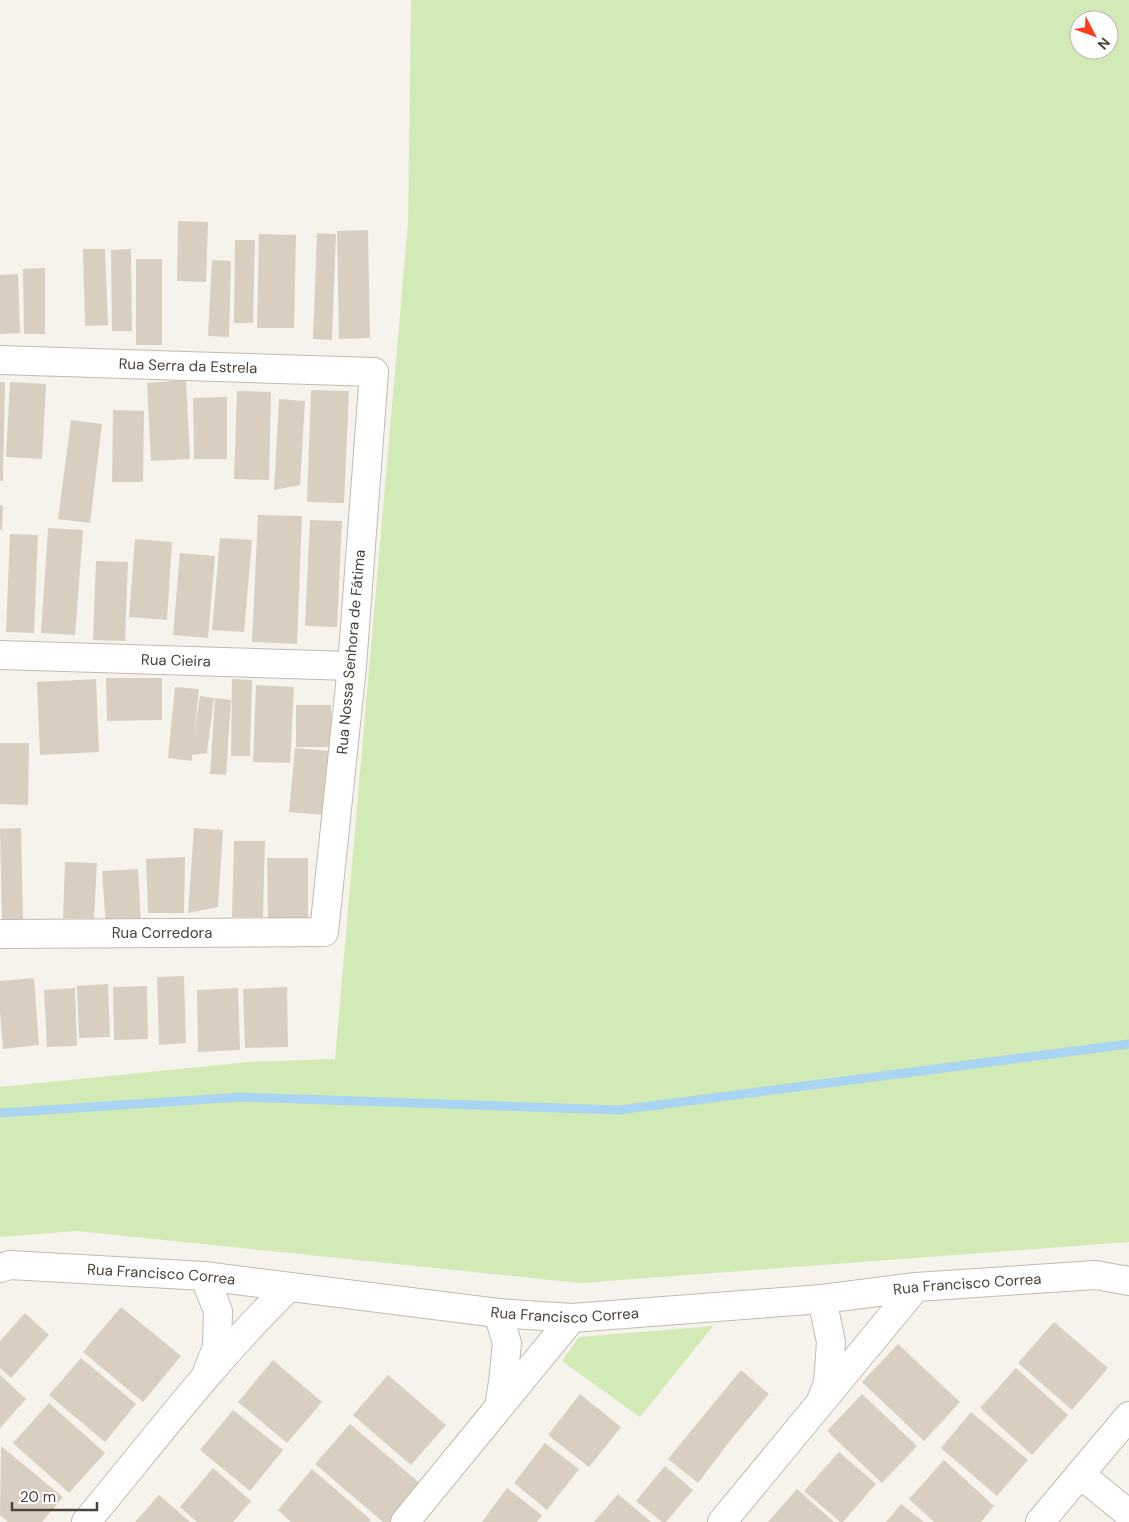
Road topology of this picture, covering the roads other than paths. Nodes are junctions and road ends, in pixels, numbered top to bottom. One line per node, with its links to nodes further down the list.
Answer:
1 (0, 360): 2 (street, Rua Serra da Estrela)
2 (374, 372): 4 (street, Rua Nossa Senhora de Fátima)
3 (0, 655): 4 (street, Rua Cieira)
4 (352, 666): 5 (street, Rua Nossa Senhora de Fátima)
5 (324, 932): 6 (street, Rua Corredora)
6 (0, 934)
7 (0, 1268): 8 (street, Rua Francisco Correa)
8 (204, 1276): 11 (street, Rua Francisco Correa); 15 (street)
9 (1129, 1281): 10 (street, Rua Francisco Correa)
10 (916, 1287): 12 (street, Rua Francisco Correa); 16 (street)
11 (288, 1288): 13 (street, Rua Francisco Correa); 15 (street)
12 (822, 1299): 14 (street, Rua Francisco Correa); 16 (street)
13 (498, 1314): 14 (street, Rua Francisco Correa); 17 (street)
14 (572, 1318): 17 (street)
15 (203, 1380): 21 (street)
16 (820, 1404): 23 (street)
17 (498, 1409): 22 (street)
18 (1129, 1416): 19 (street)
19 (1080, 1474): 20 (street); 24 (street)
20 (1129, 1514)
21 (86, 1522)
22 (405, 1522)
23 (722, 1522)
24 (1040, 1522)

